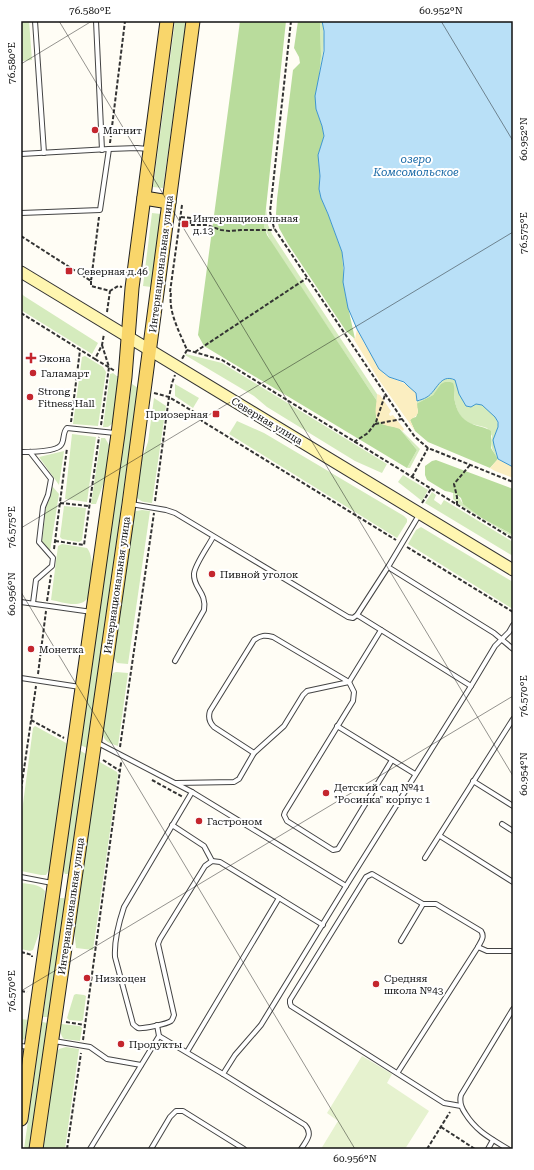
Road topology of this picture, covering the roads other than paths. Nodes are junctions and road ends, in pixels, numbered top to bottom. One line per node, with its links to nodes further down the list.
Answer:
1 (36, 21): 8 (lane)
2 (96, 21): 7 (lane)
3 (167, 21): 6 (main road, Интернациональная улица)
4 (193, 21): 11 (main road, Интернациональная улица)
5 (109, 149): 6 (lane); 7 (lane); 12 (lane)
6 (150, 149): 10 (main road, Интернациональная улица)
7 (102, 150): 8 (lane)
8 (44, 153): 9 (lane)
9 (21, 154)
10 (144, 198): 11 (main road); 14 (main road, Интернациональная улица)
11 (169, 202): 15 (main road, Интернациональная улица)
12 (21, 212)
13 (21, 272): 14 (main road, Северная улица)
14 (128, 337): 15 (main road, Северная улица); 16 (main road, Интернациональная улица)
15 (150, 350): 19 (main road, Интернациональная улица); 20 (main road, Северная улица)
16 (118, 434): 18 (lane); 26 (main road, Интернациональная улица)
17 (21, 452): 18 (lane)
18 (30, 452): 25 (lane)
19 (129, 504): 21 (lane); 39 (main road, Интернациональная улица)
20 (418, 512): 22 (lane); 23 (main road, Северная улица)
21 (213, 537): 27 (lane); 32 (lane)
22 (388, 567): 27 (lane); 30 (lane)
23 (513, 570)
24 (21, 602): 25 (lane)
25 (33, 603): 26 (lane)
26 (94, 612): 36 (main road, Интернациональная улица)
27 (357, 615): 29 (lane)
28 (513, 625): 30 (lane)
29 (380, 630): 34 (lane); 35 (lane)
30 (501, 639): 31 (lane); 35 (lane)
31 (513, 650)
32 (175, 661)
33 (21, 678): 36 (lane)
34 (349, 682): 38 (lane); 40 (lane); 40 (lane)
35 (470, 686): 42 (lane)
36 (83, 687): 55 (main road, Интернациональная улица)
37 (513, 719): 43 (lane)
38 (338, 726): 41 (lane); 41 (lane)
39 (95, 741): 44 (lane); 56 (main road, Интернациональная улица)
40 (254, 753): 44 (lane)
41 (392, 760): 42 (lane)
42 (415, 774): 57 (lane)
43 (473, 781): 46 (lane); 50 (lane)
44 (176, 783): 45 (lane)
45 (192, 792): 48 (lane); 57 (lane)
46 (513, 806)
47 (502, 824): 49 (lane)
48 (172, 825): 52 (lane); 65 (lane)
49 (513, 831)
50 (440, 836): 51 (lane); 54 (lane)
51 (425, 858)
52 (212, 861): 58 (lane); 65 (lane)
53 (21, 877): 55 (lane)
54 (513, 882)
55 (55, 884): 56 (main road); 68 (main road, Интернациональная улица)
56 (74, 886): 67 (main road, Интернациональная улица)
57 (346, 886): 60 (lane)
58 (280, 898): 60 (lane); 69 (lane)
59 (423, 904): 61 (lane); 62 (lane); 71 (lane)
60 (322, 925): 72 (lane)
61 (401, 941)
62 (478, 947): 63 (lane); 71 (lane)
63 (513, 951)
64 (513, 1009): 73 (lane)
65 (157, 1025): 66 (lane)
66 (159, 1036): 69 (lane); 70 (lane)
67 (52, 1041): 70 (lane); 77 (main road, Интернациональная улица)
68 (26, 1046): 74 (main road, Интернациональная улица)
69 (186, 1052): 72 (lane)
70 (142, 1065): 78 (lane)
71 (398, 1072): 73 (lane)
72 (223, 1074): 80 (lane)
73 (461, 1106): 75 (lane)
74 (21, 1119)
75 (494, 1140): 81 (lane); 82 (lane)
76 (242, 1148): 79 (lane)
77 (36, 1149)
78 (90, 1149)
79 (151, 1149)
80 (301, 1149)
81 (488, 1149)
82 (508, 1149)

